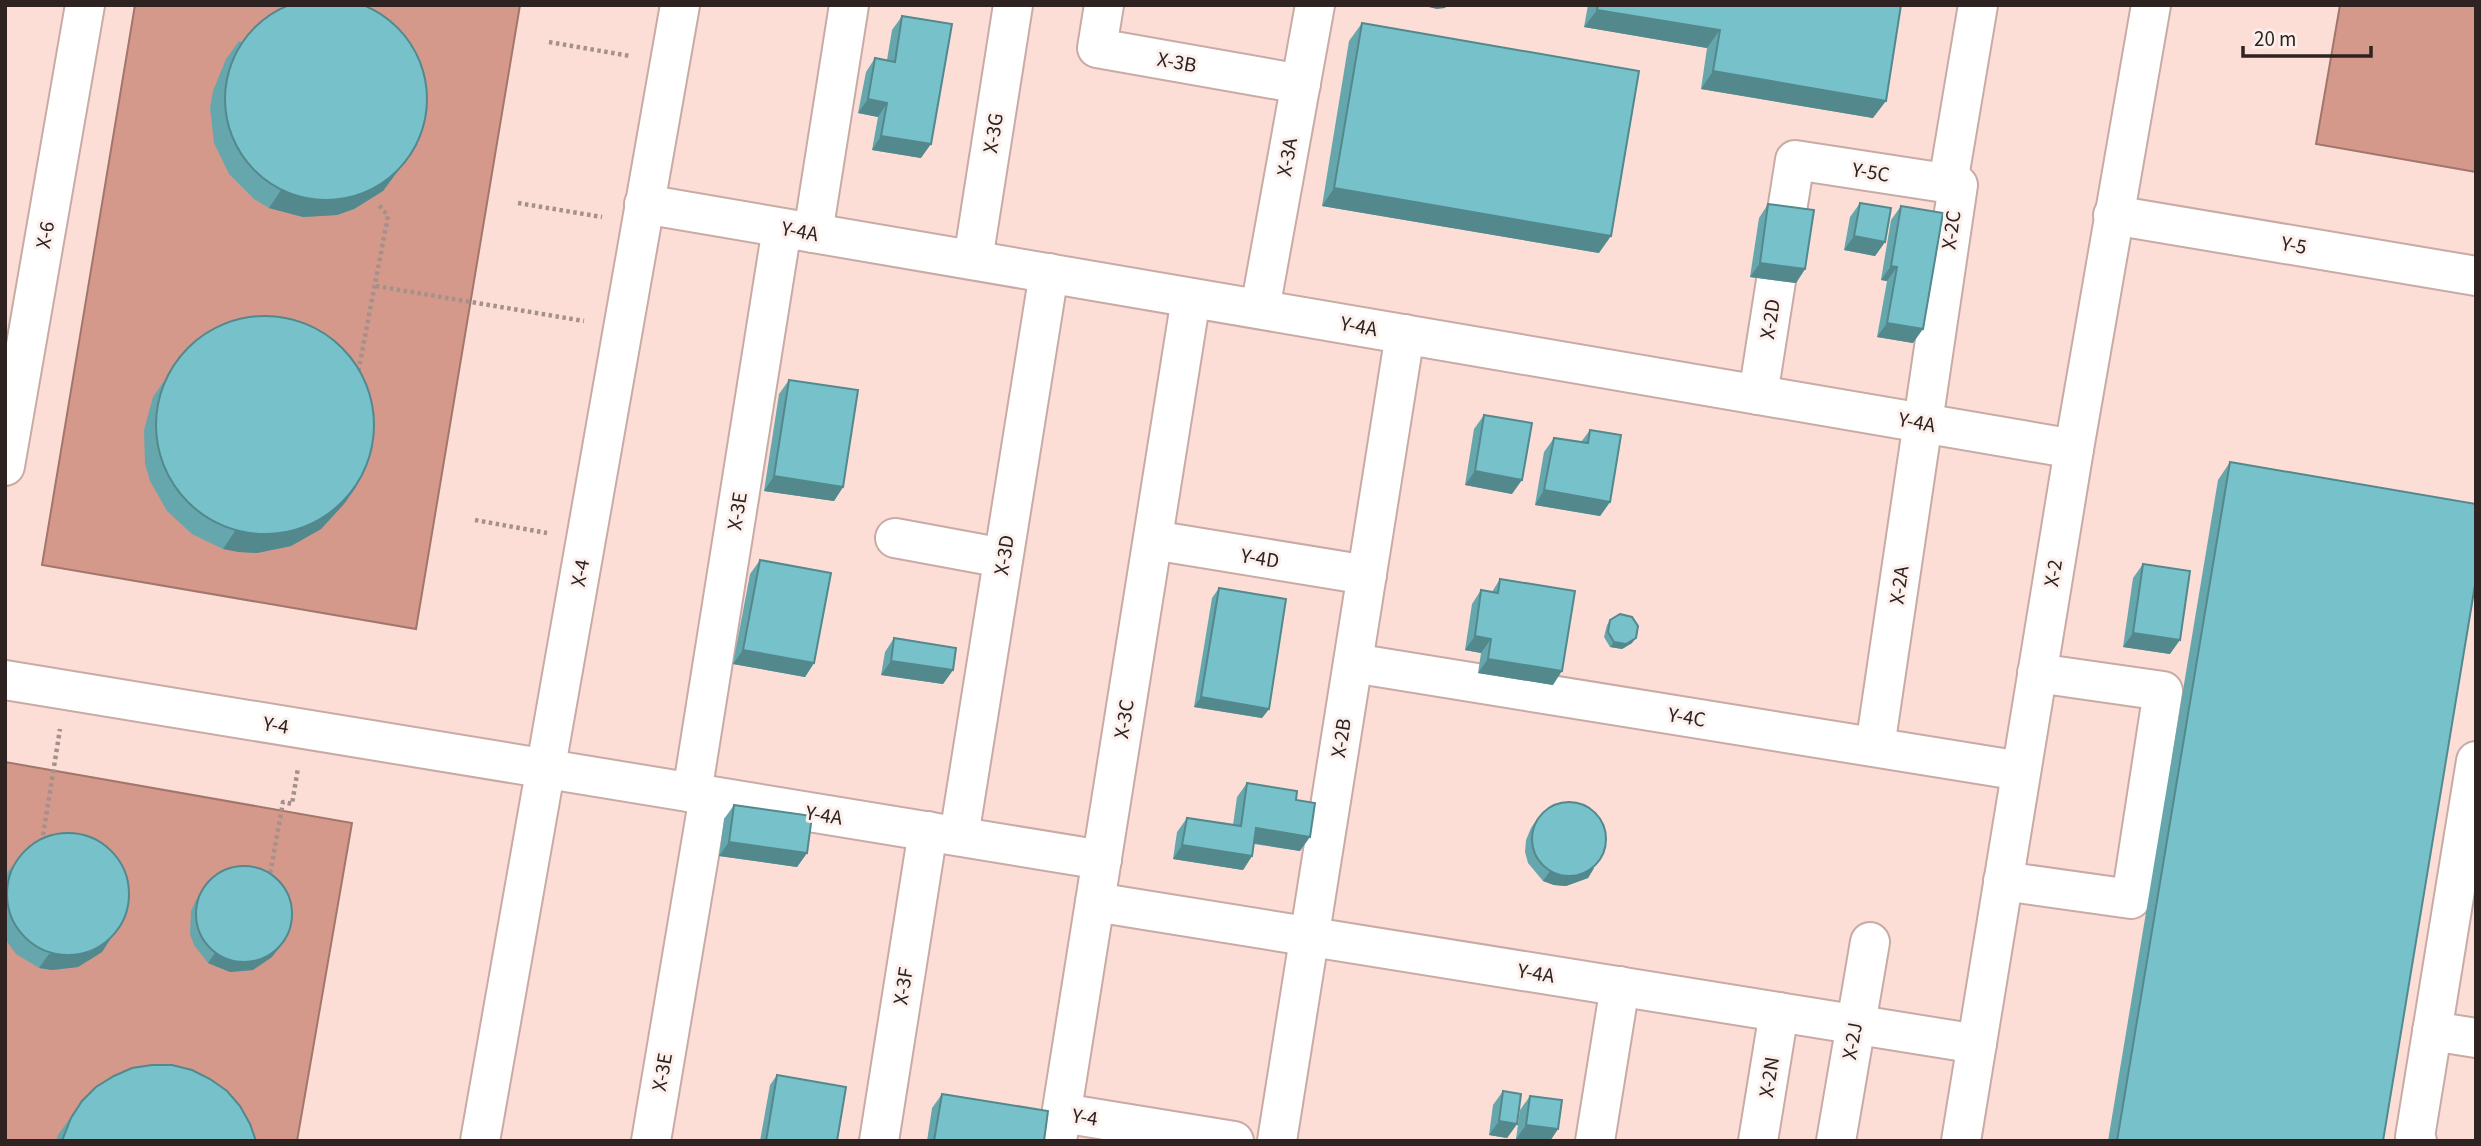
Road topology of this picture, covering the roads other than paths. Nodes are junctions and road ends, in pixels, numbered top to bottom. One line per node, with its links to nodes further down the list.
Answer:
1 (85, 5): 24 (street, X-6)
2 (680, 5): 12 (street, X-4)
3 (849, 5): 14 (street, X-3E)
4 (1013, 5): 15 (street, X-3G)
5 (1104, 5): 9 (street, X-3B)
6 (1315, 5): 9 (street, X-3A)
7 (1978, 5): 11 (street, X-2C)
8 (2151, 5): 13 (street, X-2)
9 (1301, 84): 19 (street, X-3A)
10 (1795, 160): 11 (street, Y-5C); 21 (street, X-2D)
11 (1948, 183): 22 (street, X-2C)
12 (642, 214): 14 (street, Y-4A); 34 (street, X-4)
13 (2113, 215): 17 (street, Y-5); 23 (street, X-2)
14 (798, 231): 15 (street, Y-4A); 36 (street, X-3E)
15 (973, 260): 16 (street, Y-4A)
16 (1049, 273): 18 (street, Y-4A); 27 (street, X-3D)
17 (2476, 276)
18 (1191, 298): 19 (street, Y-4A); 26 (street, X-3C)
19 (1260, 309): 20 (street, Y-4A)
20 (1405, 334): 21 (street, Y-4A); 28 (street, X-2B)
21 (1758, 395): 22 (street, Y-4A)
22 (1923, 423): 23 (street, Y-4A); 32 (street, X-2A)
23 (2074, 449): 30 (street, X-2)
24 (5, 466)
25 (895, 538): 27 (street)
26 (1153, 540): 28 (street, Y-4D); 39 (street, X-3C)
27 (1003, 558): 38 (street, X-3D)
28 (1367, 575): 29 (street, X-2B)
29 (1353, 663): 32 (street, Y-4C); 42 (street, X-2B)
30 (2037, 673): 35 (street, X-2); 40 (street)
31 (5, 680): 34 (street, Y-4)
32 (1875, 747): 35 (street, Y-4C)
33 (2476, 761): 37 (street)
34 (547, 770): 36 (street, Y-4A); 51 (street, X-4)
35 (2021, 771): 40 (street, X-2)
36 (700, 795): 38 (street, Y-4A); 52 (street, X-3E)
37 (2472, 801): 47 (street)
38 (943, 834): 39 (street, Y-4A); 53 (street, X-3F)
39 (1102, 860): 41 (street, X-3C)
40 (2003, 881): 49 (street, X-2)
41 (1095, 902): 42 (street, Y-4A); 50 (street, X-3C)
42 (1309, 937): 44 (street, Y-4A); 55 (street, X-2B)
43 (1870, 942): 46 (street, X-2J)
44 (1620, 986): 45 (street, Y-4A); 56 (street)
45 (1779, 1013): 46 (street, Y-4A); 57 (street, X-2N)
46 (1855, 1025): 49 (street, Y-4A); 58 (street, X-2J)
47 (2432, 1031): 48 (street); 60 (street)
48 (2476, 1038)
49 (1977, 1044): 59 (street, X-2)
50 (1060, 1127): 54 (street, Y-4)
51 (480, 1141)
52 (651, 1141)
53 (879, 1141)
54 (1234, 1141)
55 (1277, 1141)
56 (1595, 1141)
57 (1758, 1141)
58 (1836, 1141)
59 (1961, 1141)
60 (2417, 1141)

